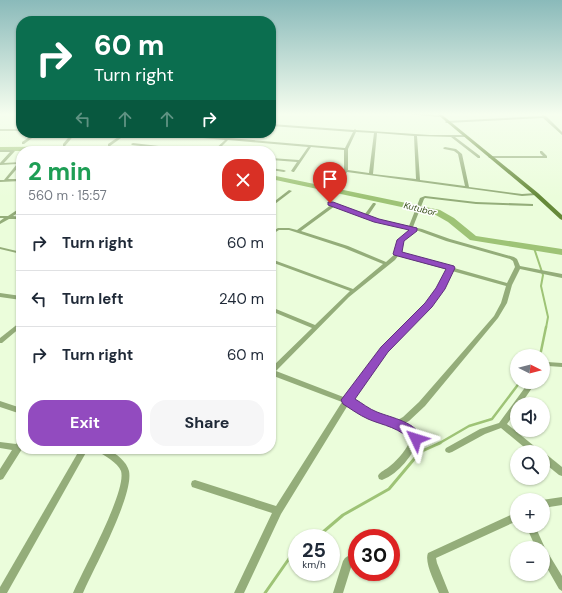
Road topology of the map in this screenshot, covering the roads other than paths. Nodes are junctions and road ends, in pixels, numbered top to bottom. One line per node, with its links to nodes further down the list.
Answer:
1 (67, 142): 10 (street)
2 (114, 142): 11 (street)
3 (259, 142): 13 (street)
4 (350, 142): 15 (street)
5 (375, 142): 29 (street)
6 (415, 142): 32 (street)
7 (459, 142): 18 (street)
8 (471, 142): 19 (main road)
9 (133, 144): 12 (street)
10 (64, 145)
11 (109, 145)
12 (150, 146)
13 (310, 146): 15 (street); 21 (street)
14 (445, 148): 34 (street)
15 (346, 150): 28 (street)
16 (0, 151): 23 (street)
17 (541, 152): 19 (street)
18 (479, 156)
19 (490, 156): 36 (main road)
20 (276, 159): 21 (street)
21 (299, 161): 27 (street)
22 (16, 163): 23 (street)
23 (0, 164)
24 (16, 167): 31 (street)
25 (276, 170): 26 (street)
26 (284, 171)
27 (293, 171)
28 (346, 172): 29 (street); 33 (street)
29 (370, 175): 32 (street)
30 (16, 180): 31 (street)
31 (2, 181)
32 (418, 181): 34 (street)
33 (338, 186)
34 (467, 188): 37 (street)
35 (290, 191): 38 (street)
36 (536, 194): 37 (street); 45 (main road)
37 (522, 195): 47 (street)
38 (276, 202)
39 (374, 204): 42 (street)
40 (16, 213): 43 (street)
41 (0, 217): 43 (street)
42 (365, 217): 47 (street); 49 (street)
43 (9, 218): 44 (street); 46 (street)
44 (16, 218)
45 (562, 218)
46 (0, 223)
47 (413, 229): 52 (street); 55 (street)
48 (276, 232): 49 (street)
49 (297, 232): 54 (street)
50 (0, 248): 51 (street)
51 (16, 252)
52 (397, 254): 54 (street); 56 (street)
53 (276, 262): 59 (street)
54 (387, 264): 59 (street)
55 (518, 267): 57 (street); 58 (street)
56 (451, 268): 58 (street); 70 (street)
57 (562, 276)
58 (509, 285): 74 (street)
59 (354, 291): 63 (street)
60 (0, 295): 61 (street)
61 (16, 297)
62 (276, 310): 63 (street)
63 (315, 327): 68 (street)
64 (16, 328): 65 (street)
65 (0, 342)
66 (550, 364): 67 (street)
67 (562, 365)
68 (276, 367)
69 (276, 374): 70 (street)
70 (347, 400): 74 (street); 90 (street)
71 (0, 404): 72 (street)
72 (16, 409)
73 (510, 414): 75 (street)
74 (397, 424): 86 (street)
75 (502, 425): 77 (street); 79 (street)
76 (0, 445): 78 (street)
77 (527, 445)
78 (16, 446)
79 (448, 450)
80 (16, 451): 85 (street)
81 (81, 454): 95 (street)
82 (107, 454): 96 (street)
83 (550, 463): 84 (street)
84 (562, 472)
85 (0, 476)
86 (382, 476)
87 (195, 484): 90 (street)
88 (562, 501): 89 (street)
89 (550, 503)
90 (278, 511): 97 (street)
91 (510, 519): 99 (street)
92 (348, 561): 98 (street)
93 (550, 565): 94 (street)
94 (562, 586)
95 (2, 593)
96 (78, 593)
97 (239, 593)
98 (338, 593)
99 (444, 593)

